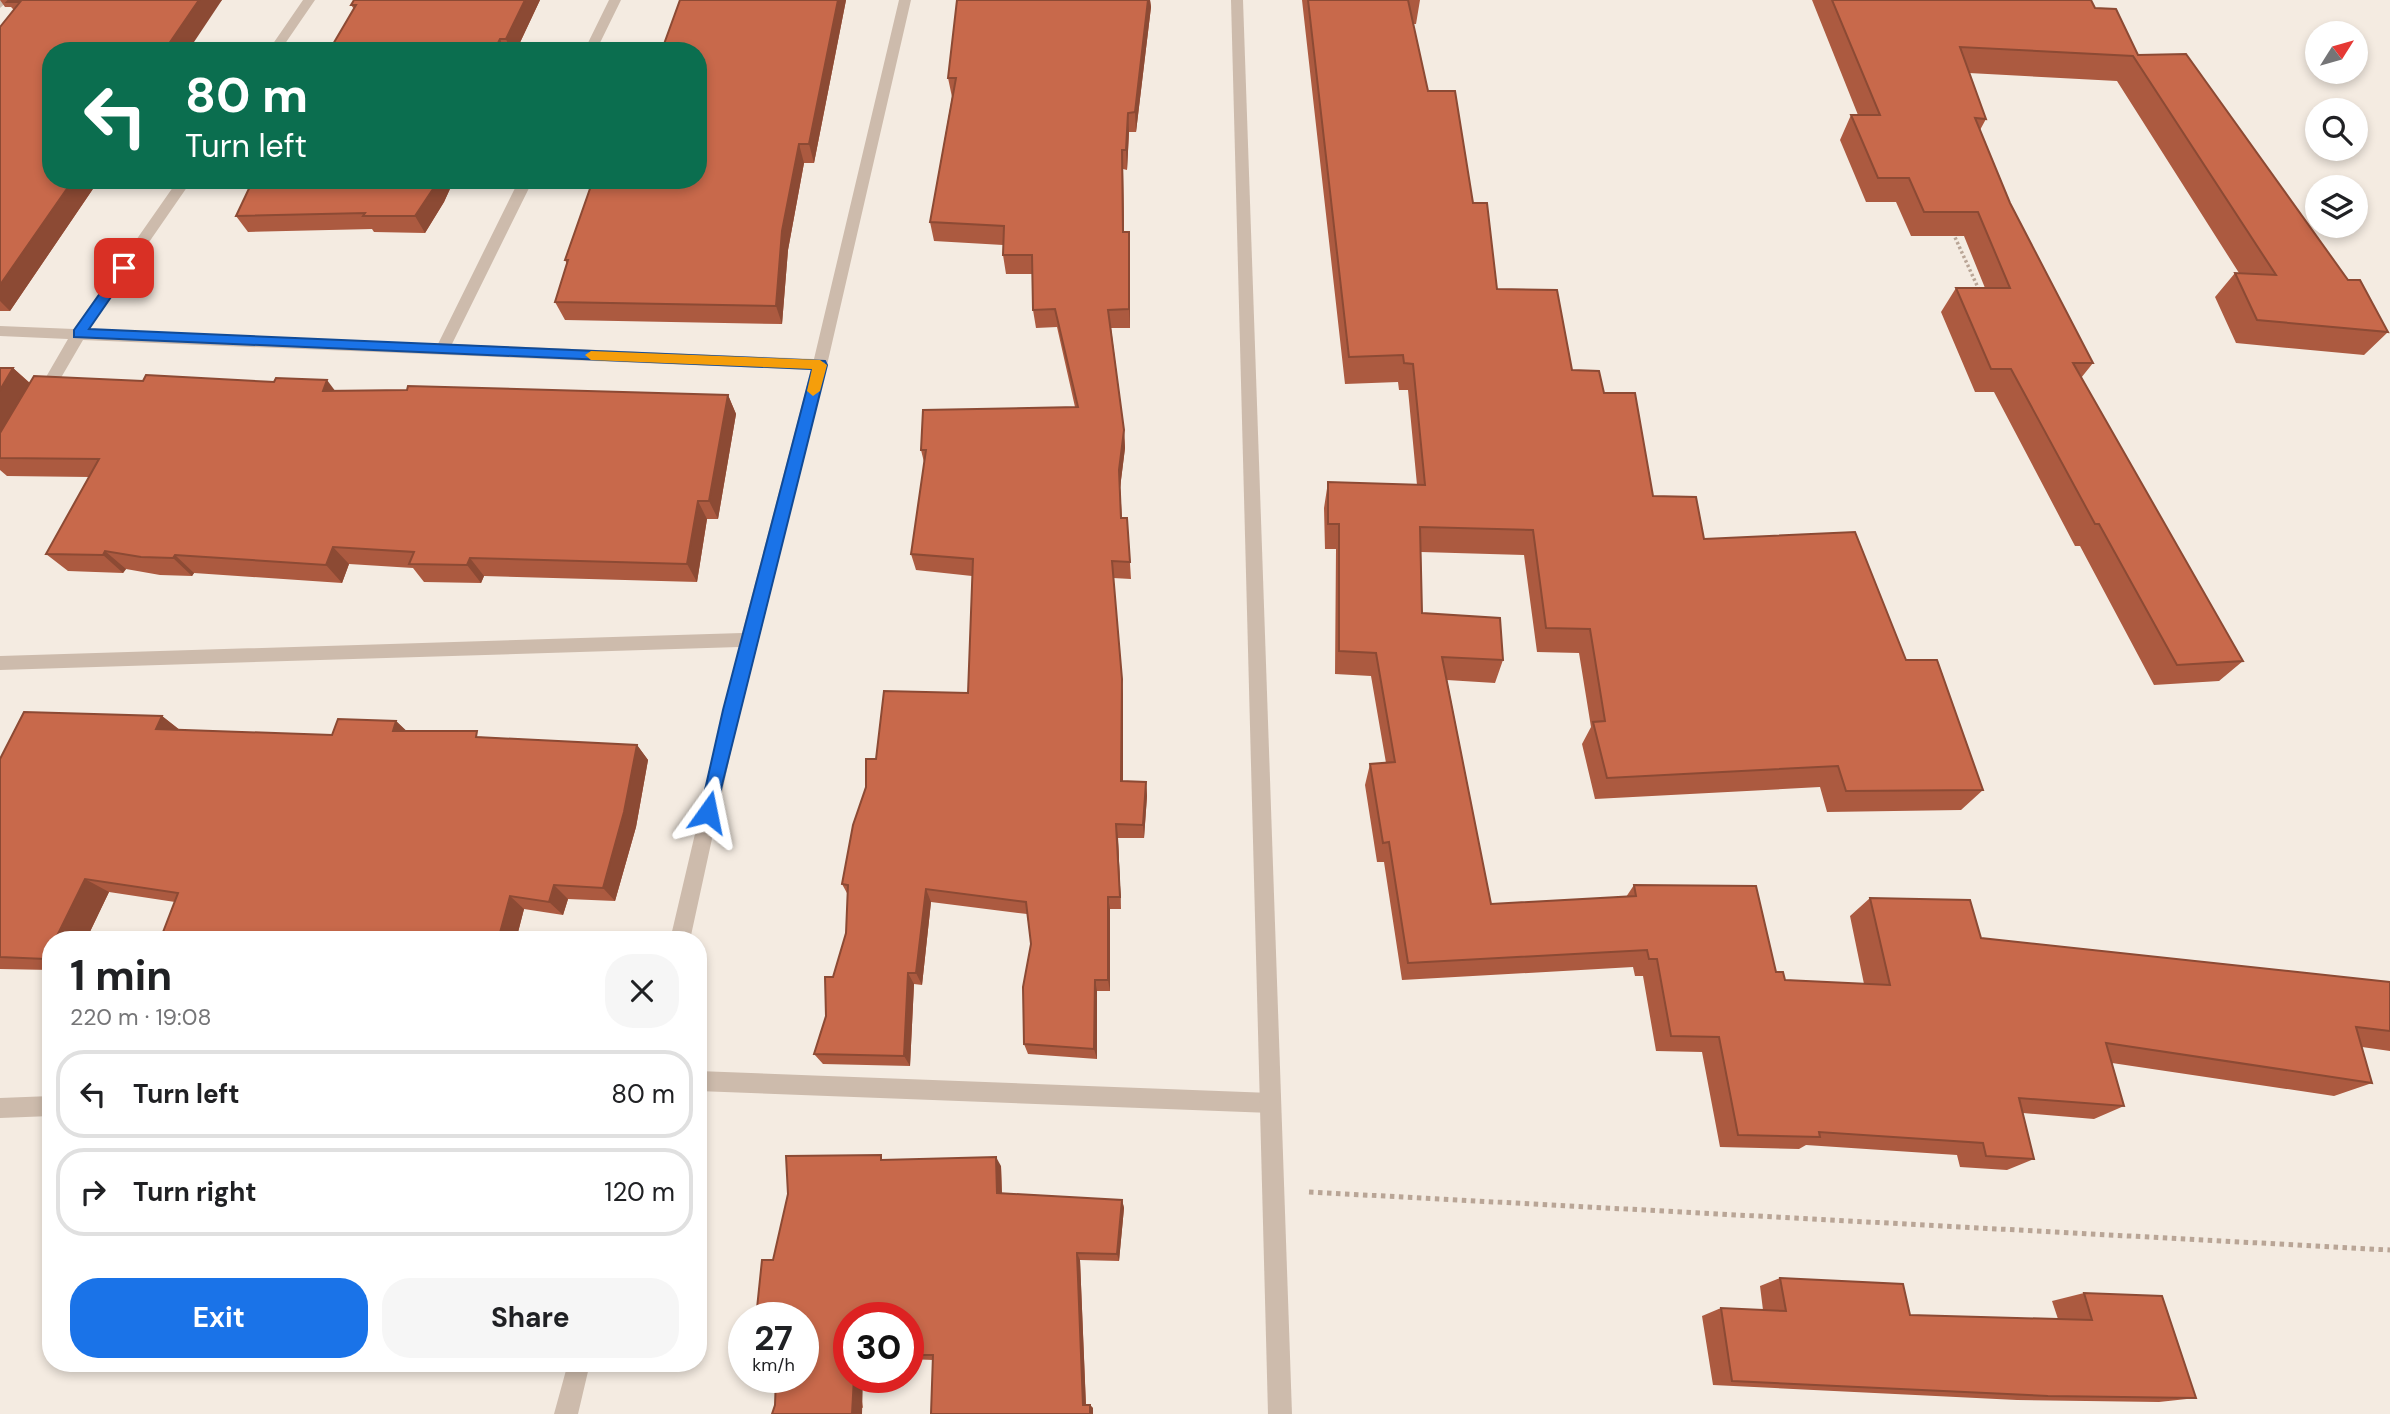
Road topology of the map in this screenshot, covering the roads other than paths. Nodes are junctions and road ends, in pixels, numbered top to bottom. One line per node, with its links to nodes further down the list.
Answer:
1 (309, 0): 5 (street)
2 (615, 0): 6 (street)
3 (905, 0): 12 (street)
4 (1237, 0): 18 (street)
5 (280, 42)
6 (594, 42)
7 (179, 189): 10 (street)
8 (522, 189): 11 (street)
9 (0, 331): 10 (street)
10 (79, 333): 11 (street); 13 (street)
11 (442, 350): 12 (street)
12 (820, 365): 14 (street)
13 (33, 413)
14 (749, 640): 15 (street); 16 (street)
15 (0, 663)
16 (682, 931)
17 (707, 1081): 18 (street)
18 (1271, 1103): 23 (street)
19 (42, 1106): 20 (street)
20 (0, 1108)
21 (577, 1372): 22 (street)
22 (566, 1414)
23 (1280, 1414)

